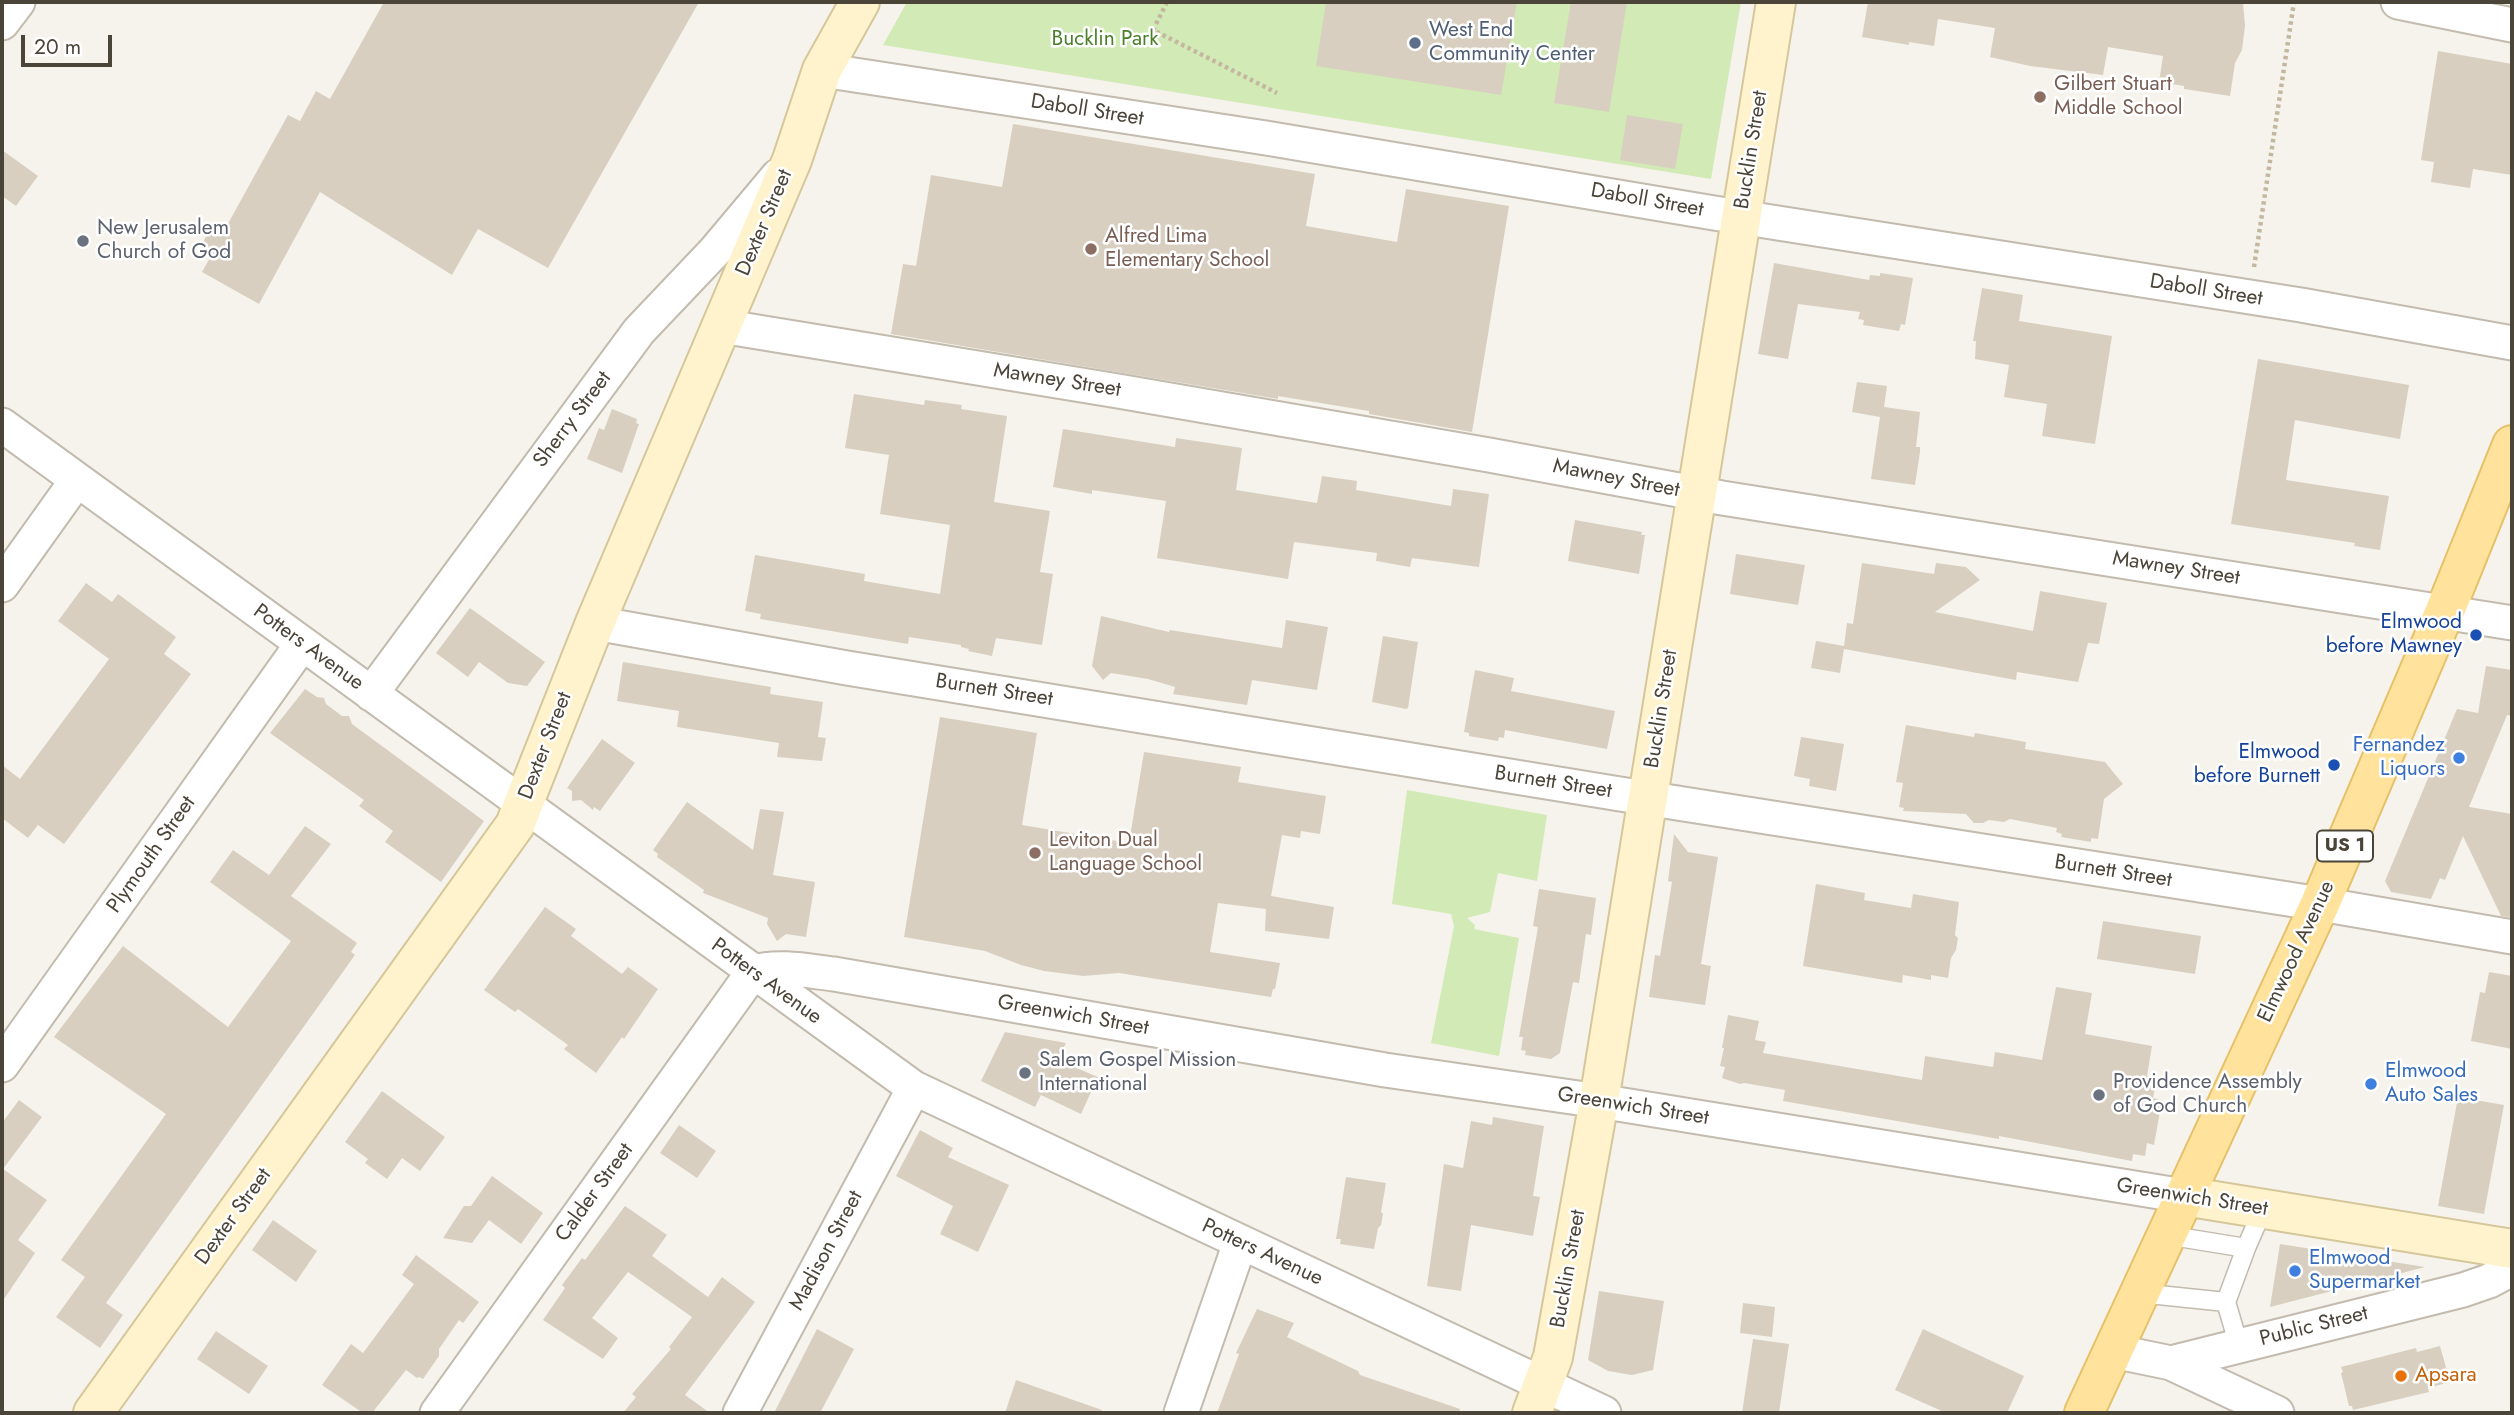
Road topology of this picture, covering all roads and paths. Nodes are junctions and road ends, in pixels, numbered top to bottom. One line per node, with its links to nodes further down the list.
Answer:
1 (18, 2): 7 (street)
2 (860, 2): 9 (street, Dexter Street)
3 (1167, 2): 10 (path)
4 (1776, 2): 12 (street, Bucklin Street)
5 (2294, 2): 13 (path)
6 (2398, 2): 8 (street)
7 (2, 23)
8 (2512, 26)
9 (822, 70): 11 (street, Dexter Street); 12 (street, Daboll Street)
10 (1277, 93)
11 (792, 160): 14 (street, Dexter Street); 25 (street, Sherry Street)
12 (1742, 217): 15 (street, Daboll Street); 19 (street, Bucklin Street)
13 (2252, 279)
14 (721, 326): 19 (street, Mawney Street); 22 (street, Dexter Street)
15 (2512, 343)
16 (2, 425): 18 (street, Potters Avenue)
17 (2512, 445): 21 (main road, Elmwood Avenue / US 1)
18 (77, 480): 20 (street); 24 (street, Potters Avenue)
19 (1698, 494): 21 (street, Mawney Street); 26 (street, Bucklin Street)
20 (2, 585)
21 (2445, 611): 23 (street, Mawney Street); 28 (main road, Elmwood Avenue / US 1)
22 (595, 623): 26 (street, Burnett Street); 27 (street, Dexter Street)
23 (2512, 623)
24 (302, 644): 25 (street, Potters Avenue); 31 (street, Plymouth Street)
25 (371, 694): 27 (street, Potters Avenue)
26 (1647, 798): 28 (street, Burnett Street); 33 (street, Bucklin Street)
27 (523, 805): 30 (street, Potters Avenue); 47 (street, Dexter Street)
28 (2320, 905): 29 (street, Burnett Street); 34 (main road, Elmwood Avenue / US 1)
29 (2512, 937)
30 (753, 972): 32 (street, Potters Avenue); 33 (street, Greenwich Street); 48 (street, Calder Street)
31 (2, 1065)
32 (914, 1088): 37 (street, Potters Avenue); 49 (street, Madison Street)
33 (1599, 1101): 34 (street, Greenwich Street); 46 (street, Bucklin Street)
34 (2184, 1196): 35 (street, Greenwich Street); 36 (main road, Elmwood Avenue / US 1)
35 (2263, 1209): 38 (lane); 39 (street, Greenwich Street)
36 (2166, 1235): 38 (lane); 41 (main road, Elmwood Avenue / US 1)
37 (1240, 1242): 46 (street, Potters Avenue); 50 (street)
38 (2246, 1248): 42 (lane)
39 (2512, 1249)
40 (2512, 1269): 43 (street, Public Street)
41 (2139, 1293): 42 (lane); 44 (main road, Elmwood Avenue / US 1)
42 (2226, 1301): 43 (lane)
43 (2239, 1346): 45 (street, Public Street)
44 (2113, 1351): 45 (street, Public Street); 52 (main road, Elmwood Avenue / US 1)
45 (2172, 1363): 53 (street)
46 (1537, 1399): 51 (street, Potters Avenue)
47 (93, 1413)
48 (437, 1413)
49 (740, 1413)
50 (1181, 1413)
51 (1605, 1413)
52 (2084, 1413)
53 (2277, 1413)

